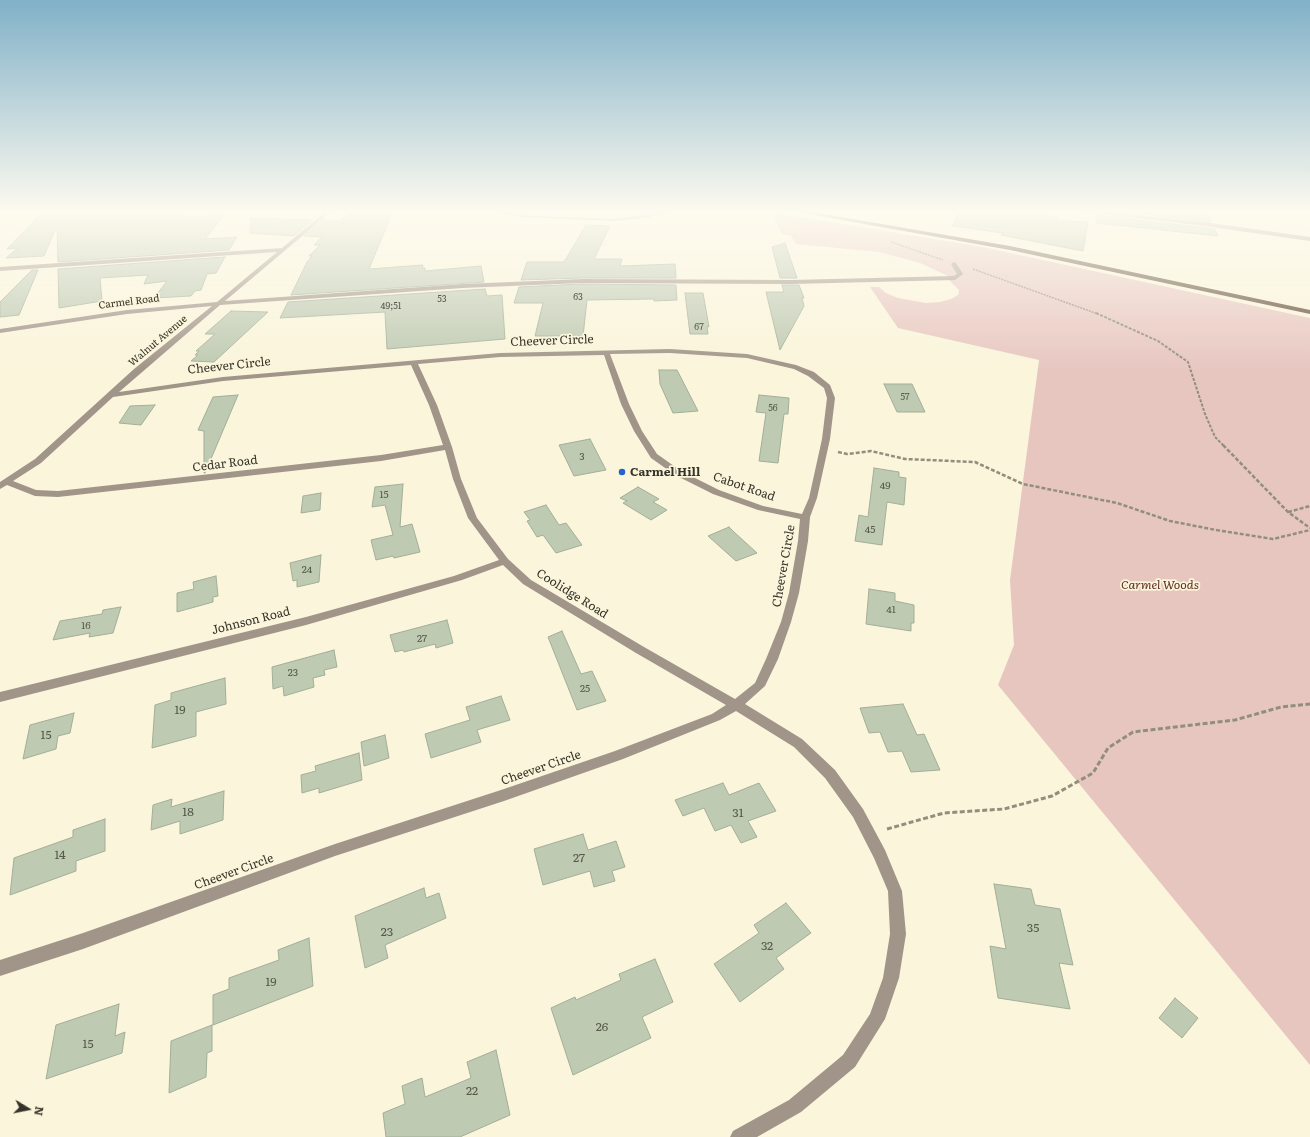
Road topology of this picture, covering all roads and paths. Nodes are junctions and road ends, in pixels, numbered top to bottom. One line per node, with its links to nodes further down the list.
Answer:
1 (74, 264): 5 (street)
2 (266, 264): 6 (street, Walnut Avenue)
3 (954, 264): 6 (street, Carmel Road); 16 (path)
4 (1085, 264): 7 (main road)
5 (0, 269)
6 (220, 302): 8 (street, Carmel Road); 11 (street, Walnut Avenue)
7 (1310, 312)
8 (0, 331)
9 (606, 352): 10 (street, Cheever Circle); 13 (street, Cheever Circle); 17 (street, Cabot Road)
10 (414, 362): 11 (street, Cheever Circle); 12 (street, Coolidge Road)
11 (111, 395): 14 (street, Walnut Avenue)
12 (448, 447): 14 (street, Cedar Road); 19 (street, Coolidge Road)
13 (824, 449): 17 (street, Cheever Circle); 18 (path)
14 (4, 484)
15 (1310, 506): 16 (path)
16 (1288, 512): 18 (path)
17 (805, 517): 22 (street, Cheever Circle)
18 (1310, 529)
19 (505, 561): 20 (street, Johnson Road); 22 (street, Coolidge Road)
20 (0, 697)
21 (1310, 704): 23 (path)
22 (736, 705): 23 (street, Coolidge Road); 24 (street, Cheever Circle)
23 (869, 835): 25 (street, Coolidge Road)
24 (0, 968)
25 (739, 1137)

